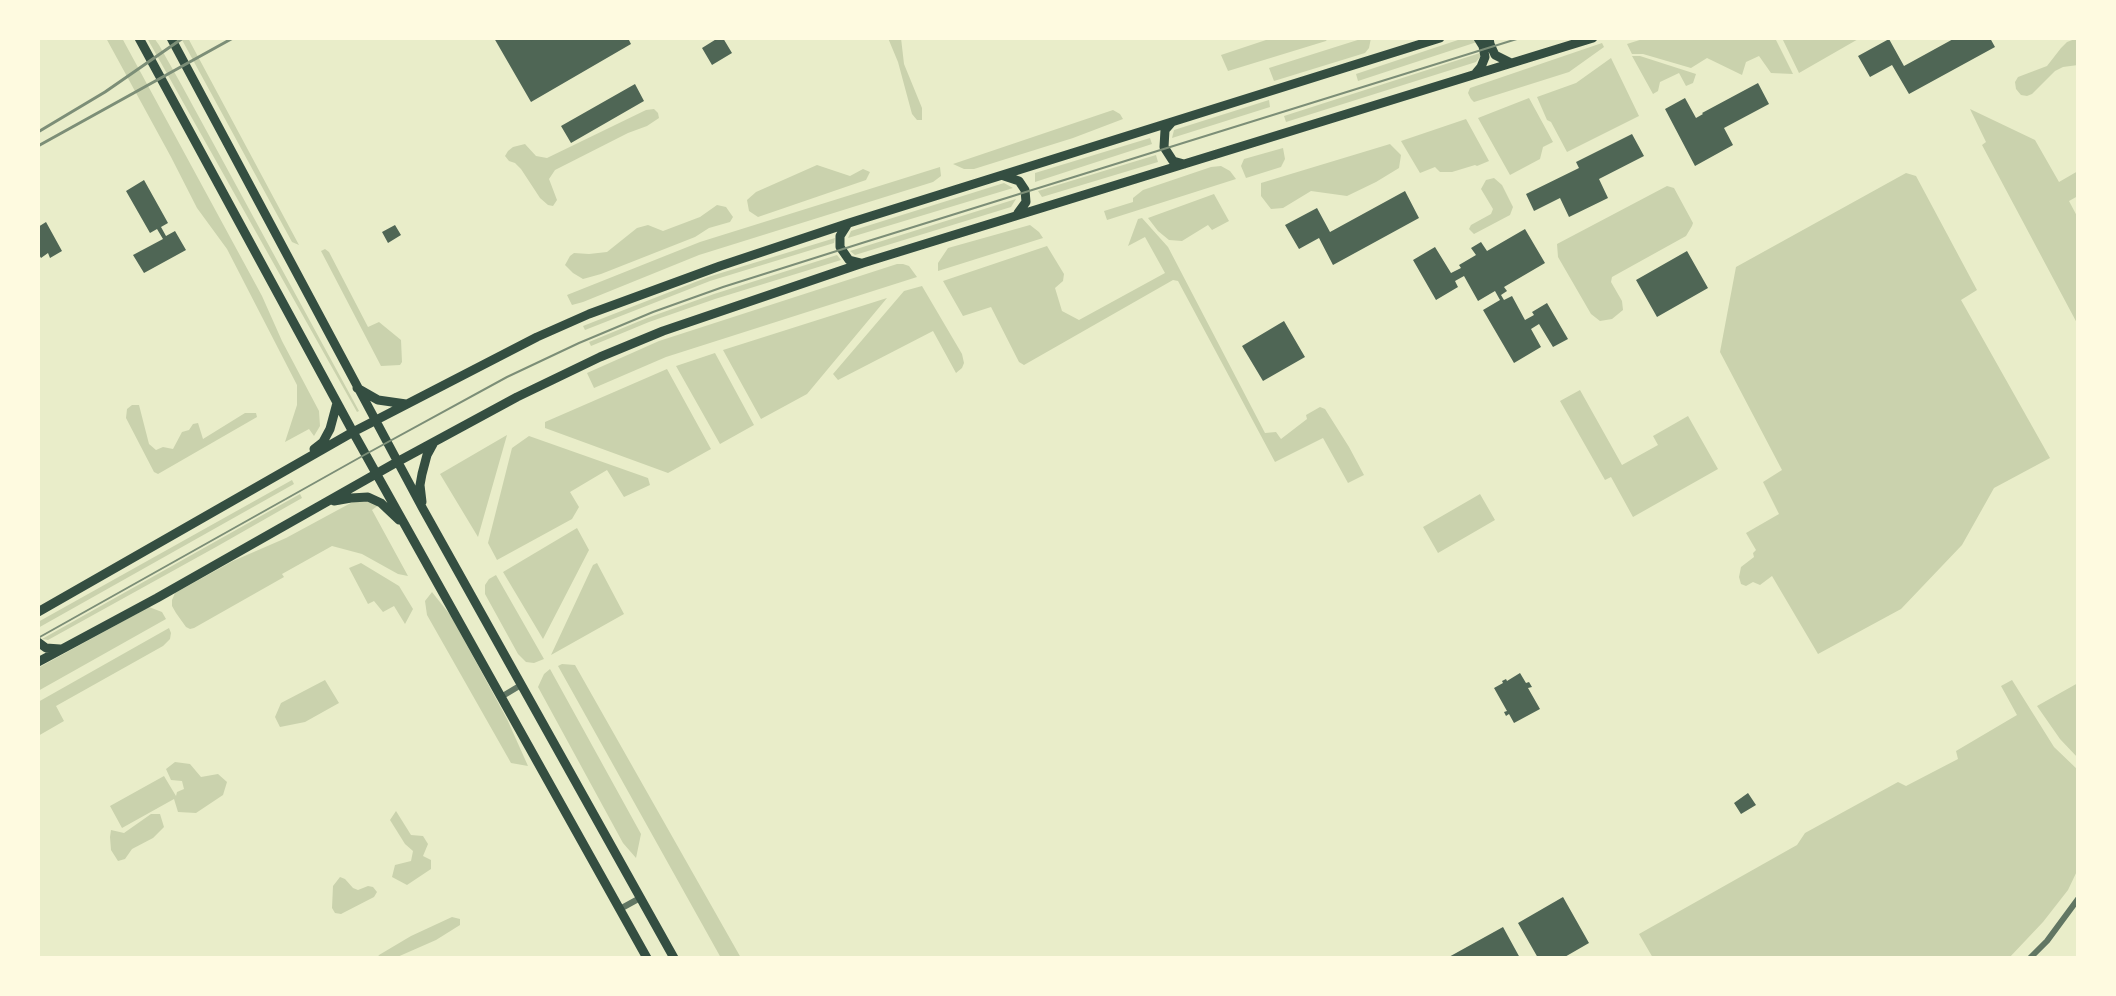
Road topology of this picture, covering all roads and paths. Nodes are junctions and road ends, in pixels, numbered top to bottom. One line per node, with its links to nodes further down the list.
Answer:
1 (139, 38): 16 (main road)
2 (171, 38): 15 (main road)
3 (1440, 38): 9 (main road)
4 (1478, 38): 8 (main road)
5 (1489, 38): 7 (main road)
6 (1593, 38): 7 (main road)
7 (1511, 63): 8 (main road)
8 (1473, 75): 10 (main road)
9 (1172, 122): 10 (main road); 11 (main road)
10 (1184, 164): 12 (main road)
11 (1003, 176): 12 (main road); 13 (main road)
12 (1016, 216): 14 (main road)
13 (849, 223): 14 (main road); 17 (main road)
14 (863, 263): 20 (main road)
15 (357, 388): 17 (main road); 18 (main road)
16 (337, 402): 19 (main road); 21 (main road)
17 (406, 404): 18 (main road)
18 (375, 421): 19 (main road); 22 (main road)
19 (353, 432): 21 (main road); 23 (main road)
20 (433, 444): 22 (main road); 25 (main road)
21 (300, 462): 27 (main road)
22 (397, 462): 23 (main road); 25 (main road)
23 (377, 473): 24 (main road); 26 (main road)
24 (325, 503): 26 (main road); 29 (main road)
25 (423, 509): 31 (main road)
26 (405, 525): 32 (main road)
27 (39, 612)
28 (38, 642): 29 (main road)
29 (62, 648): 30 (main road)
30 (38, 662)
31 (521, 685): 32 (street); 33 (main road)
32 (501, 697): 35 (main road)
33 (640, 898): 35 (street); 37 (main road)
34 (2078, 899): 38 (street)
35 (620, 909): 36 (main road)
36 (647, 958)
37 (674, 958)
38 (2030, 958)

